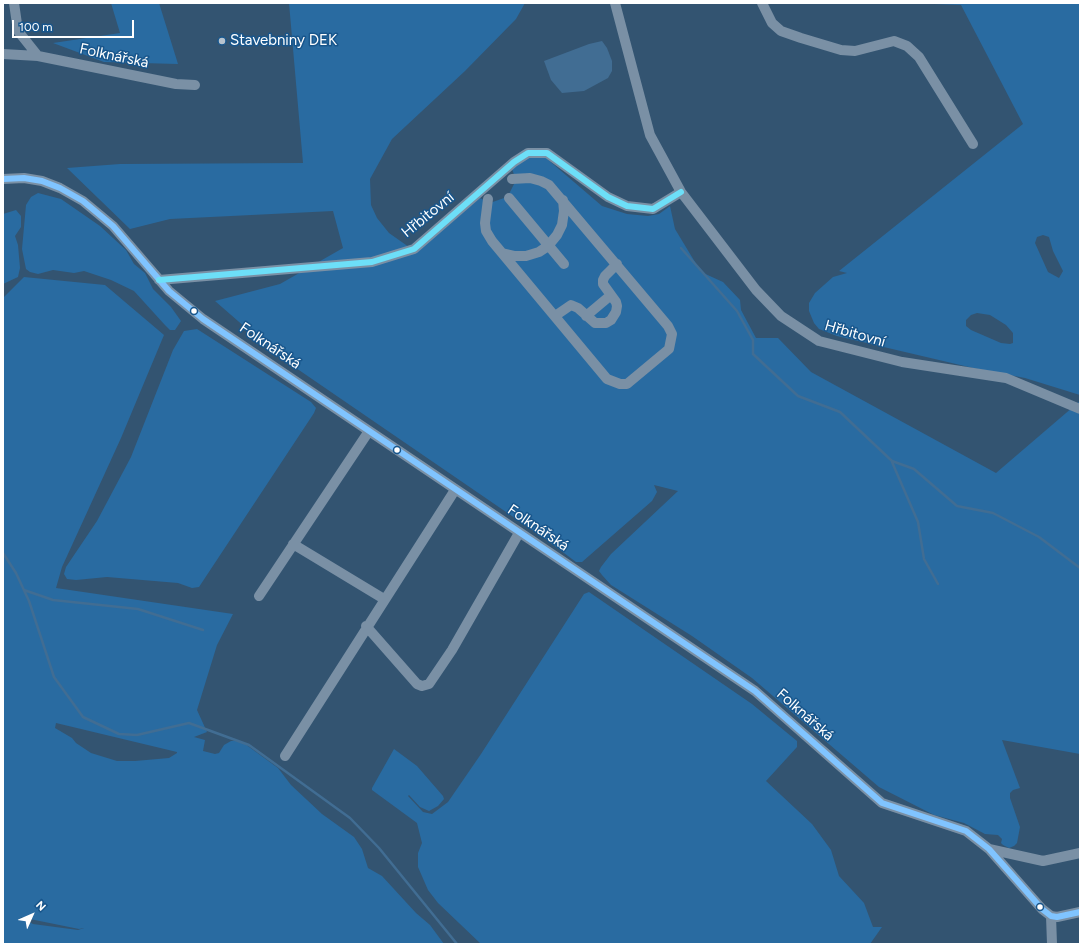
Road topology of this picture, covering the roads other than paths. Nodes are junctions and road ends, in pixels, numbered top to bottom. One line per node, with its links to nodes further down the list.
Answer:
1 (14, 3): 5 (street)
2 (615, 3): 10 (street, Hřbitovní)
3 (762, 3): 7 (street)
4 (3, 54): 5 (street, Folknářská)
5 (38, 56): 6 (street, Folknářská)
6 (194, 85)
7 (973, 144)
8 (3, 179): 18 (street, Folknářská)
9 (512, 179): 13 (street)
10 (681, 192): 18 (street, Hřbitovní); 22 (street, Hřbitovní)
11 (509, 198): 14 (street)
12 (488, 199): 15 (street)
13 (563, 200): 14 (street); 17 (street)
14 (548, 246): 15 (street); 16 (street)
15 (502, 253): 20 (street)
16 (564, 264)
17 (616, 264): 19 (street); 20 (street)
18 (159, 280): 23 (street, Folknářská)
19 (612, 295): 21 (street); 21 (street)
20 (555, 316): 21 (street)
21 (586, 316)
22 (1080, 409)
23 (370, 431): 24 (street, Folknářská); 26 (street)
24 (455, 490): 25 (street, Folknářská); 28 (street)
25 (519, 533): 29 (street); 31 (street, Folknářská)
26 (294, 544): 27 (street); 28 (street)
27 (259, 596)
28 (384, 599): 29 (street)
29 (366, 626): 30 (street)
30 (285, 756)
31 (989, 849): 32 (street); 34 (street, Folknářská)
32 (1080, 853)
33 (1080, 912): 34 (street)
34 (1051, 916): 35 (street)
35 (1052, 944)

